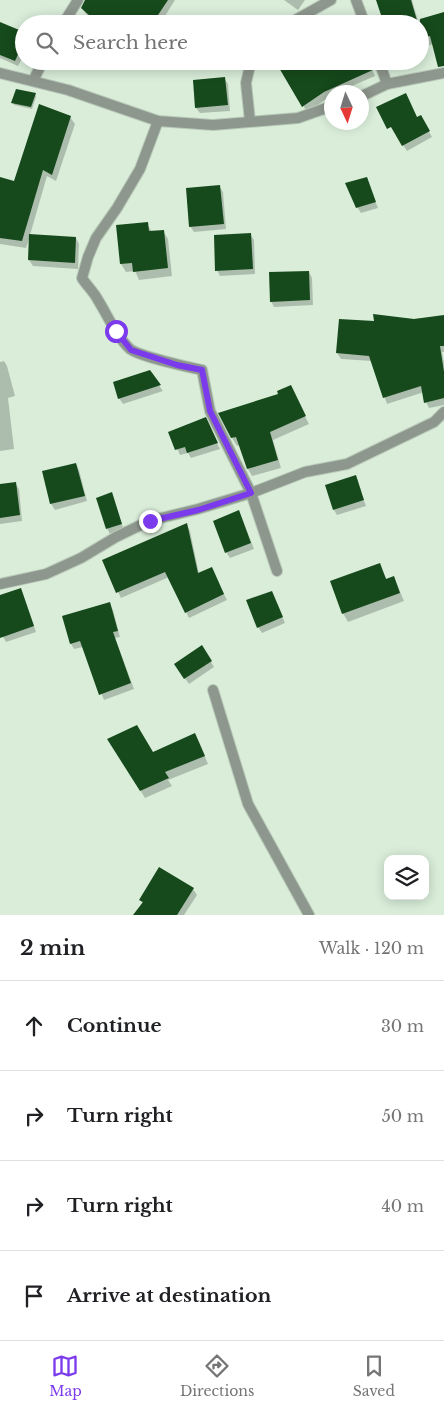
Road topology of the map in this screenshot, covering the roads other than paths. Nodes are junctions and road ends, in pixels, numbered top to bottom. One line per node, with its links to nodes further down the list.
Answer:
1 (78, 0): 4 (street)
2 (331, 0): 5 (street)
3 (356, 0): 6 (street)
4 (68, 15)
5 (304, 15)
6 (362, 15)
7 (39, 70): 12 (street)
8 (249, 70): 17 (street)
9 (382, 70): 13 (street)
10 (0, 73): 12 (street)
11 (444, 73): 13 (street)
12 (33, 82): 16 (street)
13 (387, 84): 14 (street)
14 (369, 93)
15 (324, 109): 17 (street)
16 (158, 121): 17 (street); 19 (street)
17 (250, 121)
18 (444, 412): 19 (street)
19 (251, 493): 20 (street); 21 (street)
20 (277, 571)
21 (0, 584)
22 (213, 690): 23 (street)
23 (309, 915)

